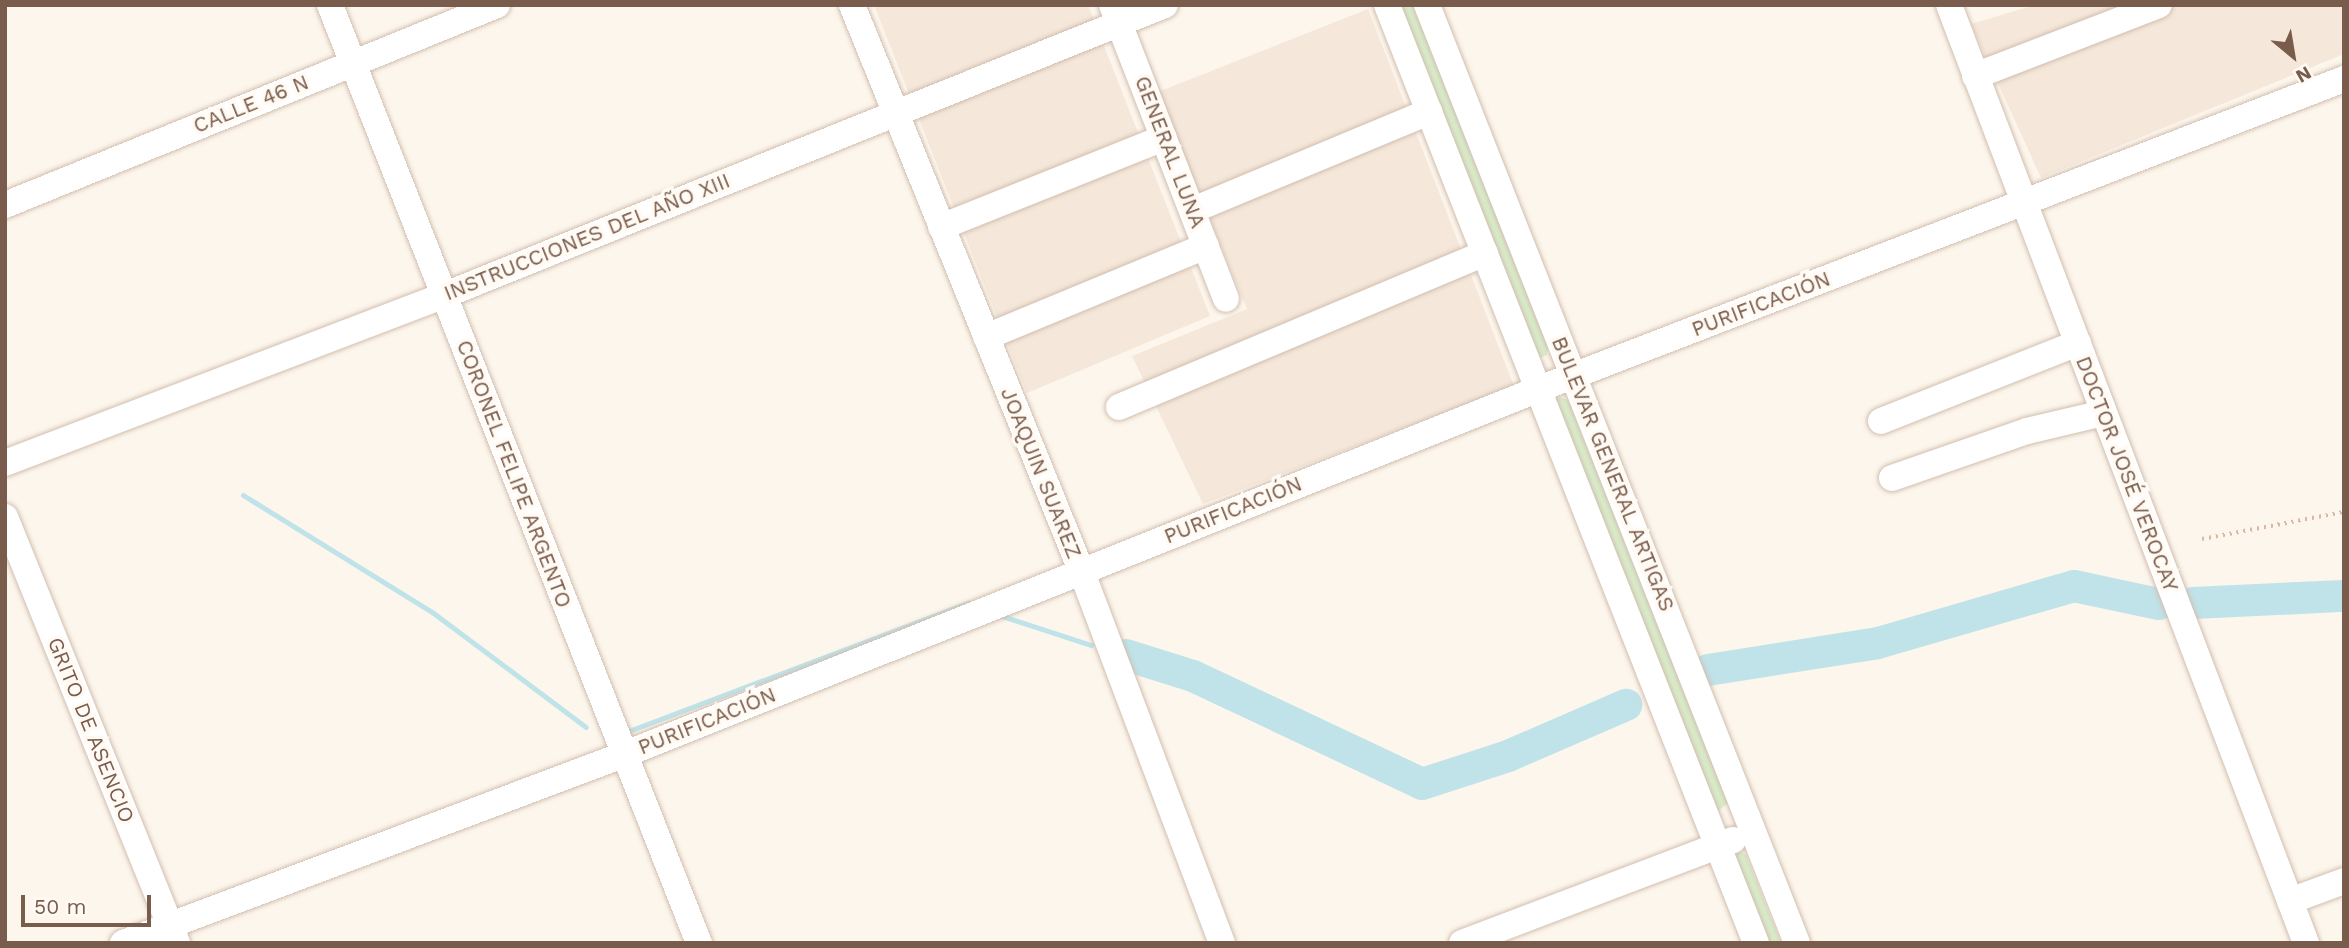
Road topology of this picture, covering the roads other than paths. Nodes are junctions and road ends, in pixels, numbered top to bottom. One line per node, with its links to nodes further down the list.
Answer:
1 (330, 5): 10 (street, CORONEL FELIPE ARGENTO)
2 (497, 5): 10 (street, CALLE 46 N)
3 (852, 5): 13 (street, JOAQUIN SUAREZ)
4 (1165, 5): 9 (street, INSTRUCCIONES DEL AÑO XIII)
5 (1387, 5): 14 (street, BULEVAR GENERAL ARTIGAS)
6 (1427, 5): 26 (street, BULEVAR GENERAL ARTIGAS)
7 (1948, 5): 11 (street, DOCTOR JOSÉ VEROCAY)
8 (2159, 5): 11 (street)
9 (1115, 14): 13 (street, INSTRUCCIONES DEL AÑO XIII); 15 (street, GENERAL LUNA)
10 (352, 63): 17 (street, CALLE 46 N); 22 (street, CORONEL FELIPE ARGENTO)
11 (1975, 76): 16 (street, DOCTOR JOSÉ VEROCAY)
12 (2344, 79): 16 (street, PURIFICACIÓN)
13 (894, 112): 19 (street, JOAQUIN SUAREZ); 22 (street, INSTRUCCIONES DEL AÑO XIII)
14 (1429, 112): 18 (street); 21 (street, BULEVAR GENERAL ARTIGAS)
15 (1164, 138): 18 (street, GENERAL LUNA); 19 (street)
16 (2024, 201): 25 (street, DOCTOR JOSÉ VEROCAY); 26 (street, PURIFICACIÓN)
17 (5, 205)
18 (1193, 210): 20 (street, GENERAL LUNA)
19 (941, 227): 24 (street, JOAQUIN SUAREZ)
20 (1206, 246): 23 (street, GENERAL LUNA); 24 (street)
21 (1485, 253): 27 (street, BULEVAR GENERAL ARTIGAS); 28 (street)
22 (444, 295): 31 (street, INSTRUCCIONES DEL AÑO XIII); 35 (street, CORONEL FELIPE ARGENTO)
23 (1226, 299)
24 (986, 337): 34 (street, JOAQUIN SUAREZ)
25 (2078, 343): 29 (street, DOCTOR JOSÉ VEROCAY); 30 (street)
26 (1574, 376): 27 (street, PURIFICACIÓN); 36 (street, BULEVAR GENERAL ARTIGAS)
27 (1539, 389): 34 (street, PURIFICACIÓN); 37 (street, BULEVAR GENERAL ARTIGAS)
28 (1119, 407)
29 (2104, 413): 32 (street); 39 (street, DOCTOR JOSÉ VEROCAY)
30 (1881, 421)
31 (5, 463)
32 (1892, 478)
33 (5, 517): 40 (street, GRITO DE ASENCIO)
34 (1081, 570): 35 (street, PURIFICACIÓN); 43 (street, JOAQUIN SUAREZ)
35 (623, 755): 40 (street, PURIFICACIÓN); 42 (street, CORONEL FELIPE ARGENTO)
36 (1755, 832): 37 (street); 46 (street, BULEVAR GENERAL ARTIGAS)
37 (1719, 845): 44 (street); 45 (street, BULEVAR GENERAL ARTIGAS)
38 (2344, 881): 39 (street)
39 (2290, 901): 47 (street, DOCTOR JOSÉ VEROCAY)
40 (174, 933): 41 (street, PURIFICACIÓN)
41 (123, 943)
42 (699, 943)
43 (1222, 943)
44 (1462, 943)
45 (1756, 943)
46 (1797, 943)
47 (2306, 943)

